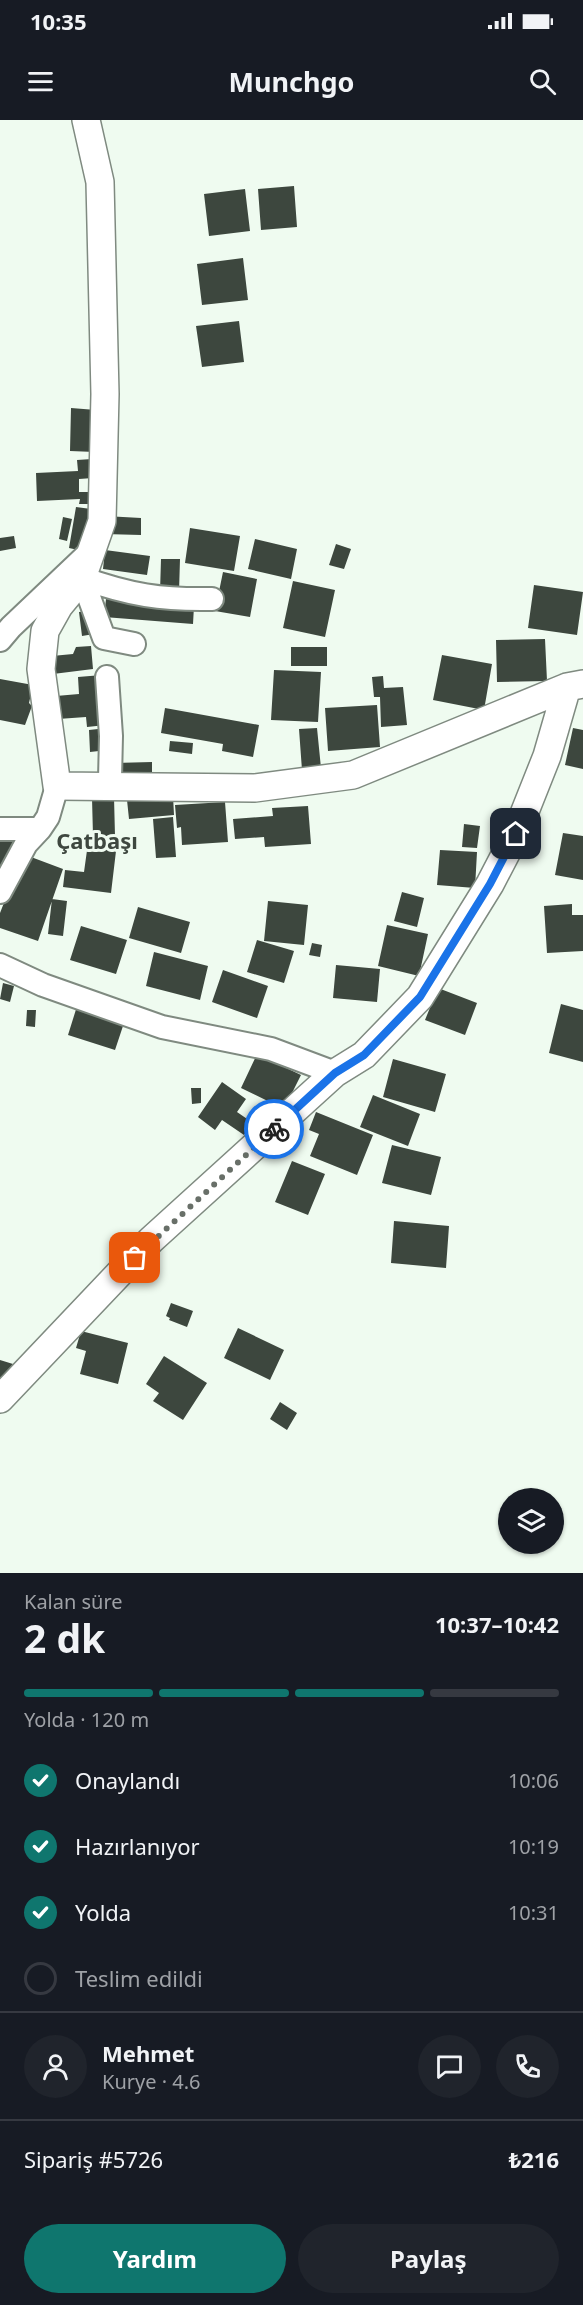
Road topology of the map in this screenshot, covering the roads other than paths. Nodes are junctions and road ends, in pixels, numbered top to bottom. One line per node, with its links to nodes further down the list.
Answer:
1 (86, 120): 2 (street)
2 (92, 550): 3 (street); 5 (street)
3 (82, 578): 4 (street); 6 (street); 9 (street)
4 (212, 599)
5 (0, 640)
6 (134, 644)
7 (107, 677): 10 (street)
8 (575, 686): 10 (street); 15 (street)
9 (57, 786): 10 (street); 12 (street)
10 (112, 787)
11 (0, 829): 12 (street)
12 (40, 829): 13 (street)
13 (0, 892)
14 (0, 965): 15 (street)
15 (335, 1073): 16 (street)
16 (0, 1399)

